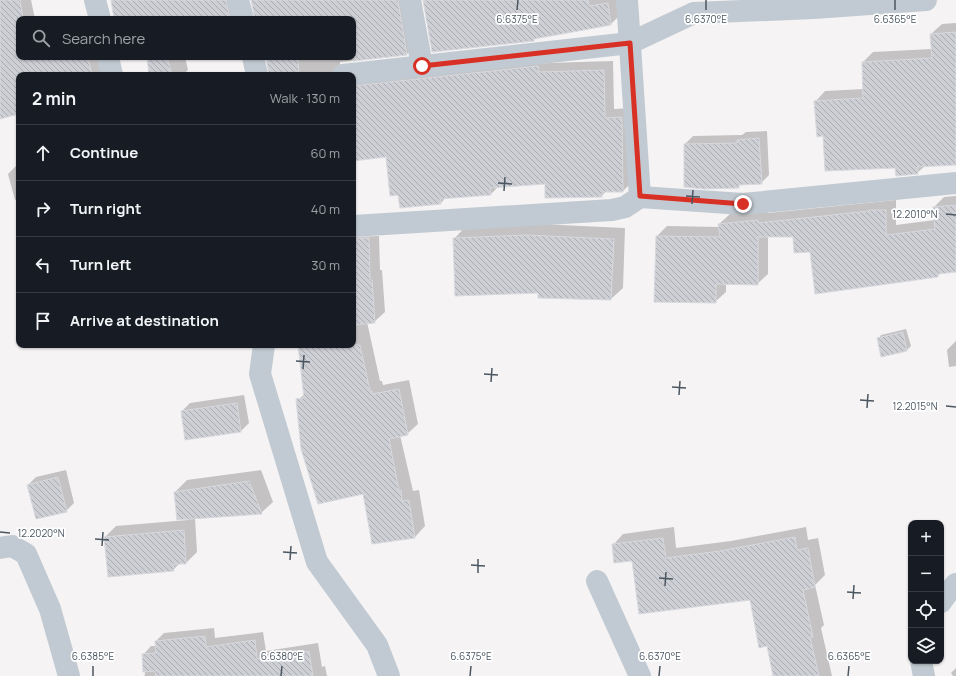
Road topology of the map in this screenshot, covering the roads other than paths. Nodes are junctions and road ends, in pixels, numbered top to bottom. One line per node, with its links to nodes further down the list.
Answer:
1 (95, 0): 6 (street)
2 (238, 0): 7 (street)
3 (410, 0): 11 (street)
4 (627, 0): 8 (street)
5 (926, 0): 8 (street)
6 (99, 16)
7 (242, 16)
8 (630, 43): 11 (street); 16 (street)
9 (109, 60): 12 (street)
10 (254, 60): 13 (street)
11 (422, 66): 14 (street)
12 (111, 72)
13 (256, 72)
14 (356, 74)
15 (956, 184): 16 (street)
16 (640, 196): 17 (street)
17 (356, 226)
18 (264, 348): 25 (street)
19 (0, 548): 24 (street)
20 (597, 581): 26 (street)
21 (956, 584): 22 (street)
22 (944, 598)
23 (922, 664): 27 (street)
24 (69, 676)
25 (389, 676)
26 (640, 676)
27 (924, 676)

